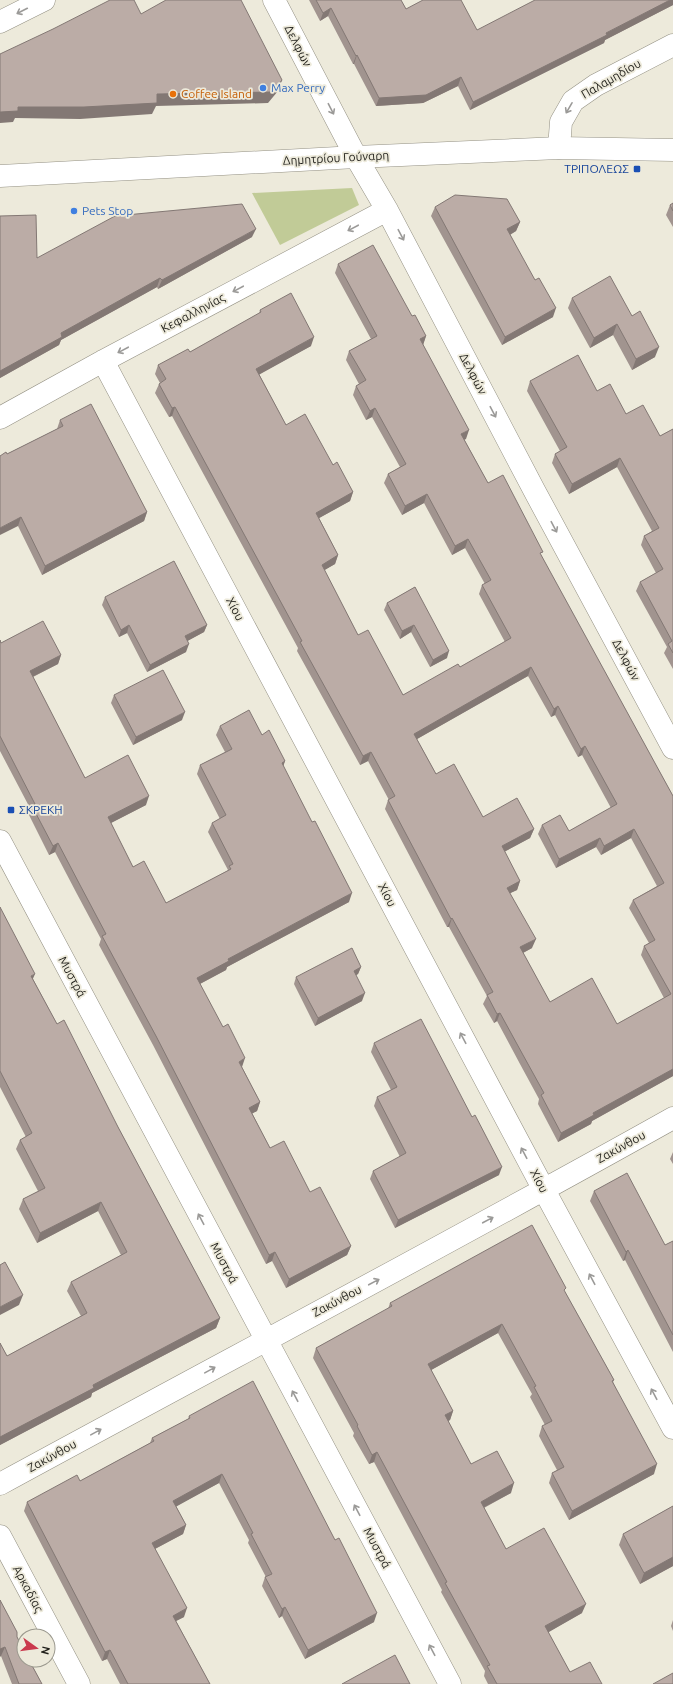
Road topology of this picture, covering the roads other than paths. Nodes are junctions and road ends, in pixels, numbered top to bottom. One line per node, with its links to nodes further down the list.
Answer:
1 (44, 0): 3 (street, one-way to 3)
2 (274, 0): 7 (street, Δελφών, one-way to 7)
3 (0, 22)
4 (673, 45): 5 (street, Παλαμηδίου, one-way to 5)
5 (559, 148): 6 (street, Δημητρίου Γούναρη); 7 (street, Δημητρίου Γούναρη)
6 (673, 150)
7 (356, 157): 8 (street, Δημητρίου Γούναρη); 9 (street, Δελφών)
8 (0, 176)
9 (388, 210): 10 (street, Κεφαλληνίας, one-way to 10); 12 (street, Δελφών, one-way to 12)
10 (103, 361): 11 (street, Κεφαλληνίας); 15 (street, Χίου, one-way to 10)
11 (0, 418)
12 (673, 748)
13 (0, 841): 16 (street, Μυστρά, one-way to 13)
14 (673, 1118): 15 (street, Ζακύνθου)
15 (544, 1190): 16 (street, Ζακύνθου, one-way to 15); 17 (street, Χίου, one-way to 15)
16 (265, 1340): 18 (street, Ζακύνθου, one-way to 16); 21 (street, Μυστρά, one-way to 16)
17 (673, 1428)
18 (0, 1484)
19 (0, 1536): 20 (street, Αρκαδίας)
20 (79, 1684)
21 (450, 1684)

